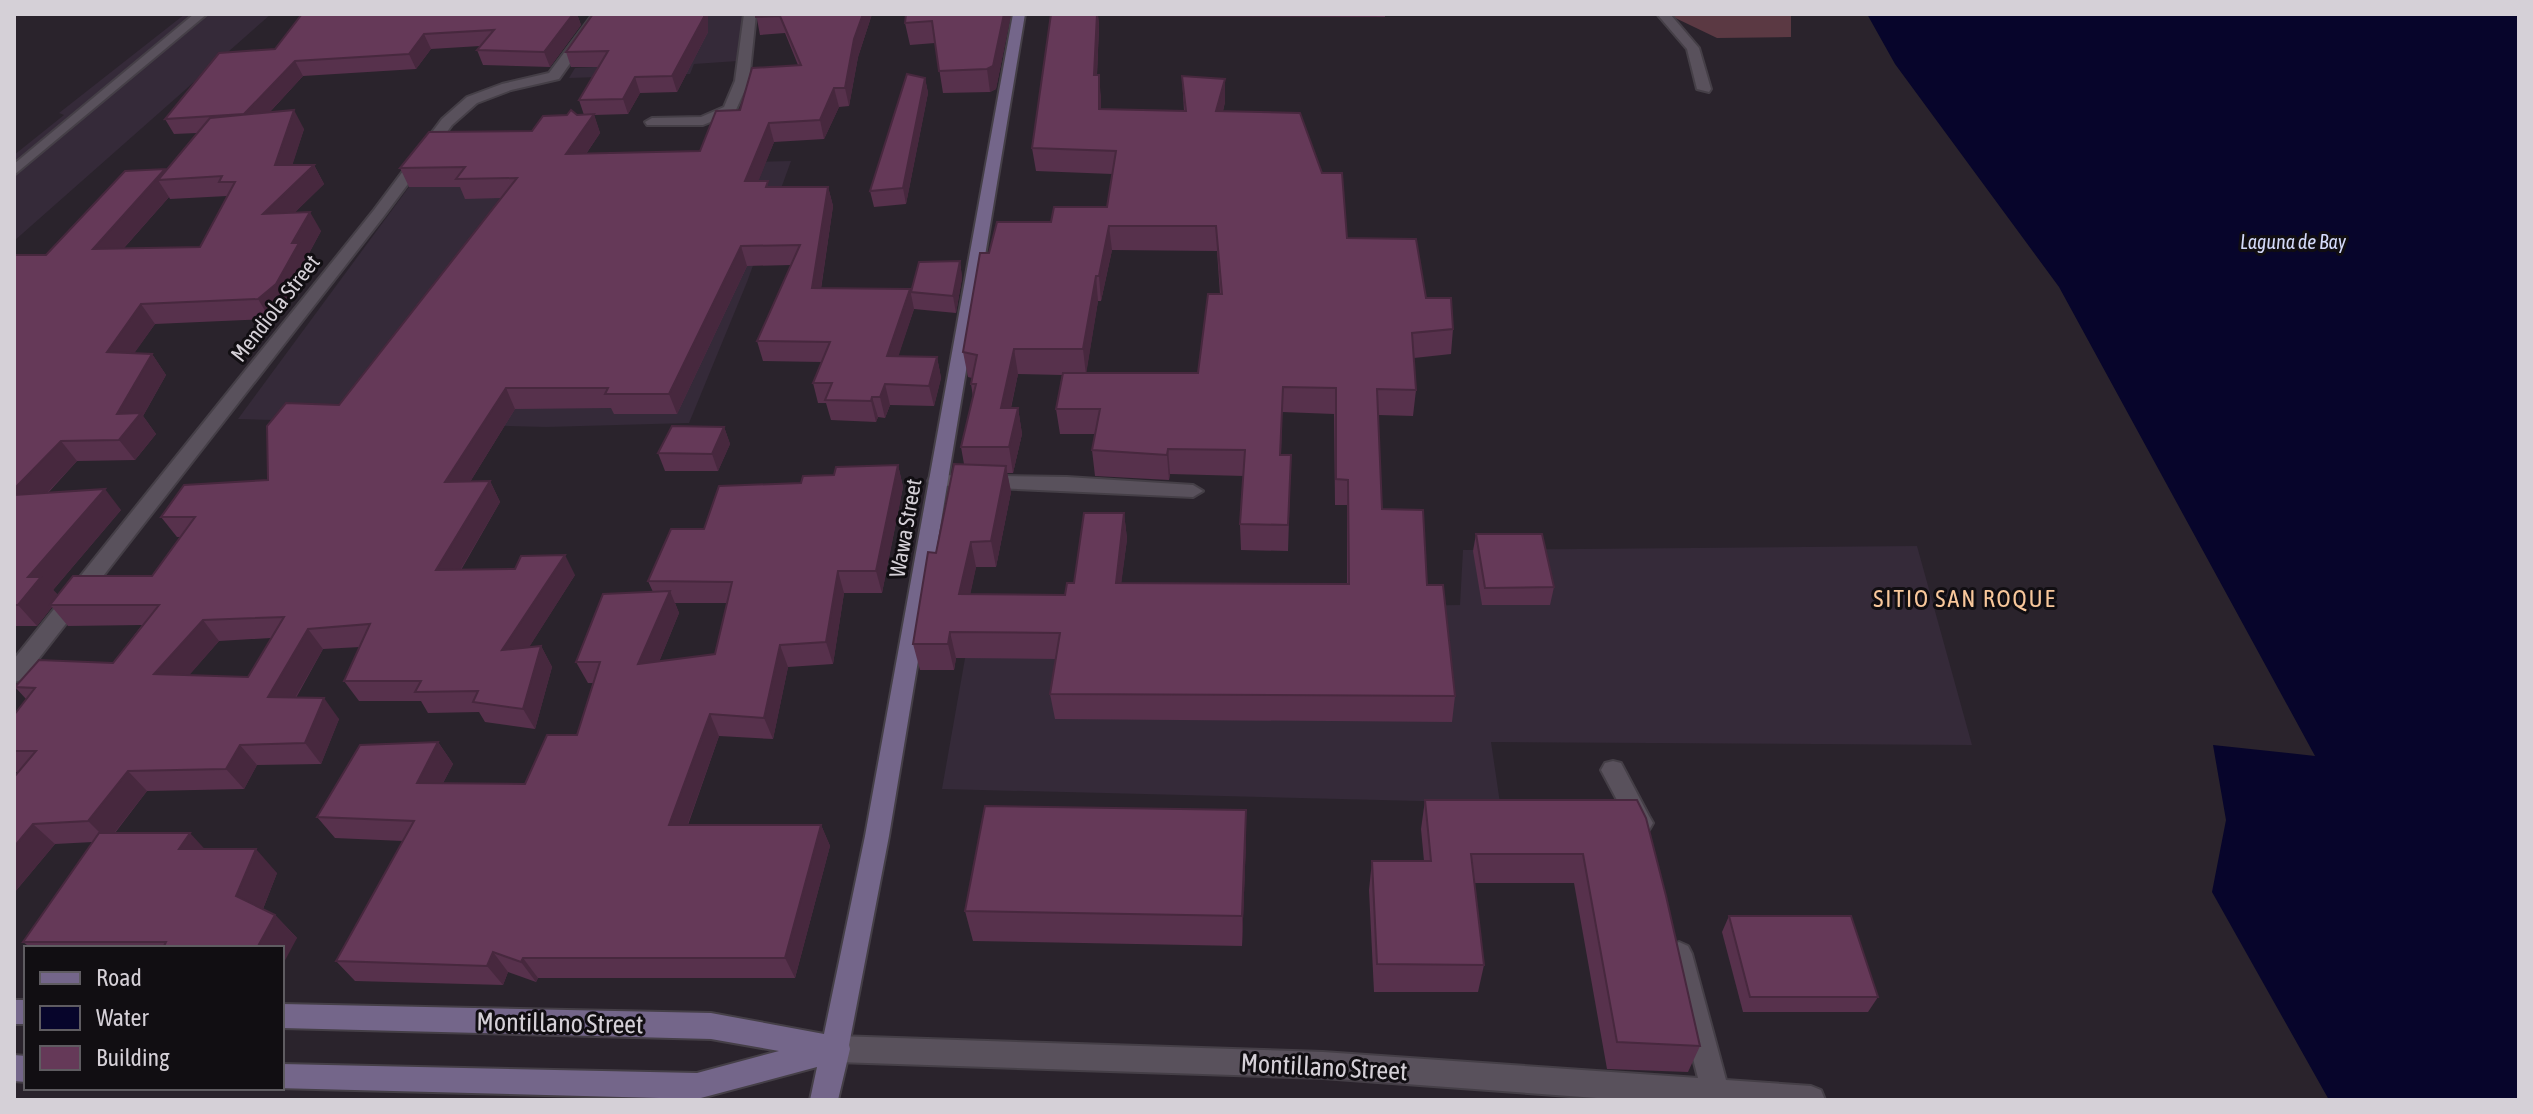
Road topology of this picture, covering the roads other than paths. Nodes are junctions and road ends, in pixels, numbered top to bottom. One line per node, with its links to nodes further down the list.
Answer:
1 (201, 14): 8 (street)
2 (750, 14): 7 (street)
3 (1019, 14): 9 (main road, Wawa Street)
4 (1663, 14): 6 (street)
5 (592, 17): 11 (street, Mendiola Street)
6 (1704, 89)
7 (652, 122)
8 (14, 171)
9 (937, 481): 10 (street); 16 (main road, Wawa Street)
10 (1193, 491)
11 (14, 674)
12 (1613, 770): 13 (street)
13 (1651, 846)
14 (1671, 923): 18 (street)
15 (284, 1016): 16 (main road, Montillano Street)
16 (837, 1049): 17 (main road, Montillano Street); 18 (street, Montillano Street); 19 (main road, Wawa Street)
17 (284, 1077)
18 (1719, 1096): 20 (street, Montillano Street)
19 (824, 1100)
20 (1811, 1100)

